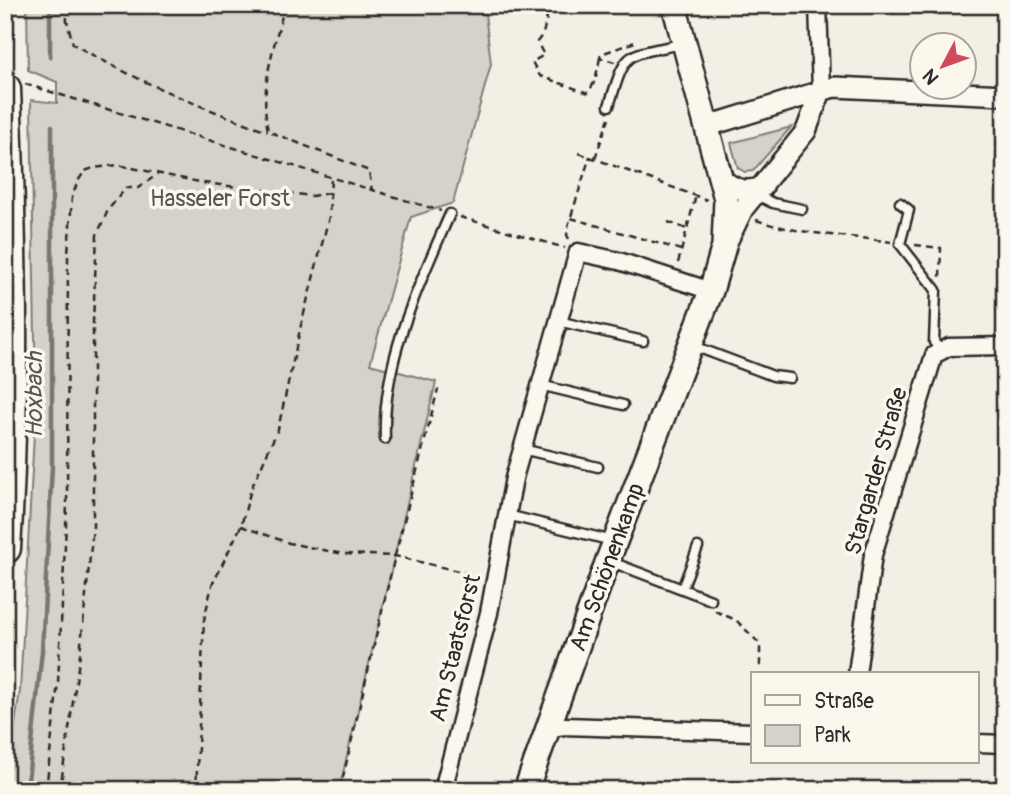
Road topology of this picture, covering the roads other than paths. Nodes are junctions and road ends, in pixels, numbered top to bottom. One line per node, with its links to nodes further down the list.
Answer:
1 (674, 5): 3 (main road, Am Schönenkamp)
2 (818, 5): 6 (street)
3 (685, 43): 9 (lane); 11 (main road, Am Schönenkamp)
4 (855, 87): 6 (street); 7 (street); 10 (street)
5 (5, 89): 30 (highway)
6 (821, 91): 8 (street); 10 (street)
7 (1005, 95)
8 (798, 99): 10 (street); 11 (street)
9 (609, 106)
10 (811, 122): 12 (street)
11 (708, 127): 12 (main road, Am Schönenkamp)
12 (742, 194): 14 (lane); 16 (main road, Am Schönenkamp)
13 (900, 203): 21 (lane)
14 (802, 209)
15 (450, 214): 25 (lane)
16 (711, 291): 17 (street, Am Staatsforst); 19 (main road, Am Schönenkamp)
17 (558, 321): 18 (lane); 23 (street, Am Staatsforst)
18 (643, 341)
19 (691, 344): 22 (lane); 31 (main road, Am Schönenkamp)
20 (1005, 346): 21 (street)
21 (940, 350): 34 (street, Stargarder Straße)
22 (790, 379)
23 (540, 385): 24 (lane); 26 (street, Am Staatsforst)
24 (623, 405)
25 (385, 439)
26 (522, 449): 27 (lane); 28 (street, Am Staatsforst)
27 (598, 467)
28 (507, 515): 31 (lane); 39 (street, Am Staatsforst)
29 (698, 547): 32 (lane)
30 (5, 548)
31 (612, 551): 32 (lane); 35 (main road, Am Schönenkamp)
32 (682, 589): 33 (lane)
33 (711, 600)
34 (857, 672)
35 (548, 729): 36 (street); 40 (main road, Am Schönenkamp)
36 (751, 732)
37 (978, 743): 38 (street)
38 (1005, 744)
39 (443, 790)
40 (526, 790)

